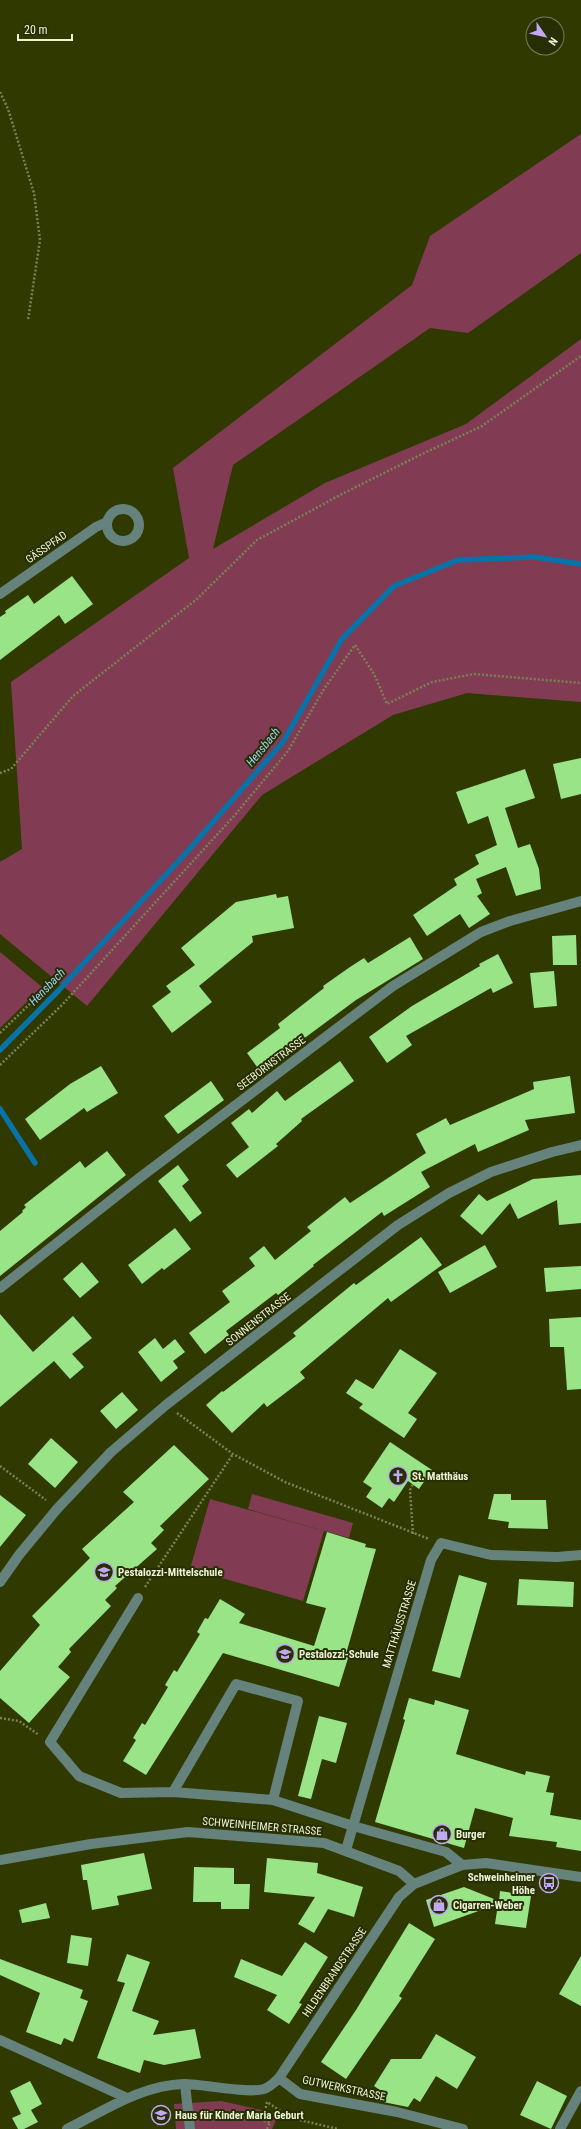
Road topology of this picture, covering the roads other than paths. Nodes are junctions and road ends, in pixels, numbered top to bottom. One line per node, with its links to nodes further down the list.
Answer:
1 (107, 522): 2 (street, GÄSSPFAD)
2 (0, 594)
3 (581, 901): 5 (street, SEEBORNSTRASSE)
4 (581, 1146): 7 (street, SONNENSTRASSE)
5 (0, 1288)
6 (581, 1555): 11 (street, MATTHÄUSSTRASSE)
7 (0, 1582)
8 (138, 1598): 9 (street)
9 (173, 1792): 10 (street); 10 (street)
10 (273, 1800): 11 (street)
11 (354, 1826): 12 (street, MATTHÄUSSTRASSE); 14 (street)
12 (346, 1850): 13 (street, SCHWEINHEIMER STRASSE); 16 (street, SCHWEINHEIMER STRASSE)
13 (0, 1860)
14 (462, 1865): 15 (street); 16 (street)
15 (581, 1877)
16 (414, 1884): 18 (street, HILDENBRANDSTRASSE)
17 (0, 2040): 21 (street)
18 (278, 2078): 19 (street); 24 (street, GUTWERKSTRASSE)
19 (185, 2084): 21 (street); 23 (street)
20 (581, 2091): 25 (street)
21 (127, 2098): 22 (street)
22 (67, 2129)
23 (190, 2129)
24 (462, 2129)
25 (560, 2129)

